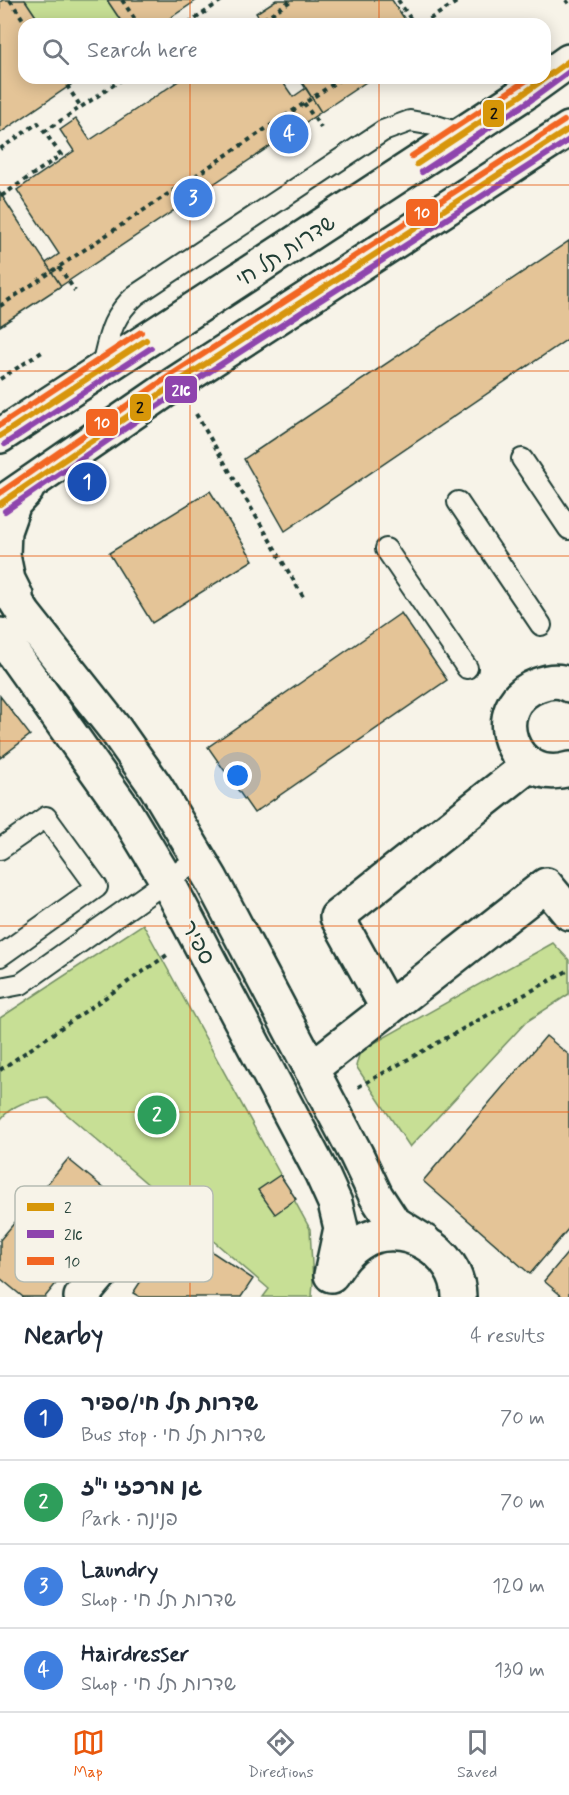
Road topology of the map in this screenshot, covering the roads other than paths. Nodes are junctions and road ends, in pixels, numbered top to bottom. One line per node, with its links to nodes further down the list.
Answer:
1 (569, 61): 2 (street, שדרות תל חי)
2 (551, 74)
3 (537, 84): 5 (street, שדרות תל חי)
4 (569, 129): 9 (street)
5 (462, 134): 6 (street, שדרות תל חי); 6 (lane)
6 (101, 370): 7 (street, שדרות תל חי)
7 (0, 436)
8 (522, 459): 12 (lane)
9 (41, 475): 11 (street); 15 (street)
10 (458, 502): 16 (lane)
11 (0, 504)
12 (569, 530)
13 (386, 549): 17 (lane)
14 (0, 576): 15 (street, ספיר)
15 (12, 625): 22 (street, ספיר); 23 (street, ספיר)
16 (541, 625)
17 (467, 668)
18 (567, 682): 19 (street)
19 (529, 765): 20 (street); 27 (street)
20 (569, 769)
21 (0, 849): 25 (lane)
22 (199, 858): 23 (lane); 28 (street, ספיר)
23 (167, 881): 26 (lane); 31 (street, ספיר)
24 (569, 913): 27 (street)
25 (0, 956)
26 (0, 988)
27 (388, 1009): 28 (street)
28 (311, 1069): 29 (street, ספיר)
29 (425, 1242): 31 (street); 33 (street, ספיר)
30 (94, 1282): 32 (street)
31 (329, 1286)
32 (81, 1297)
33 (459, 1297)

